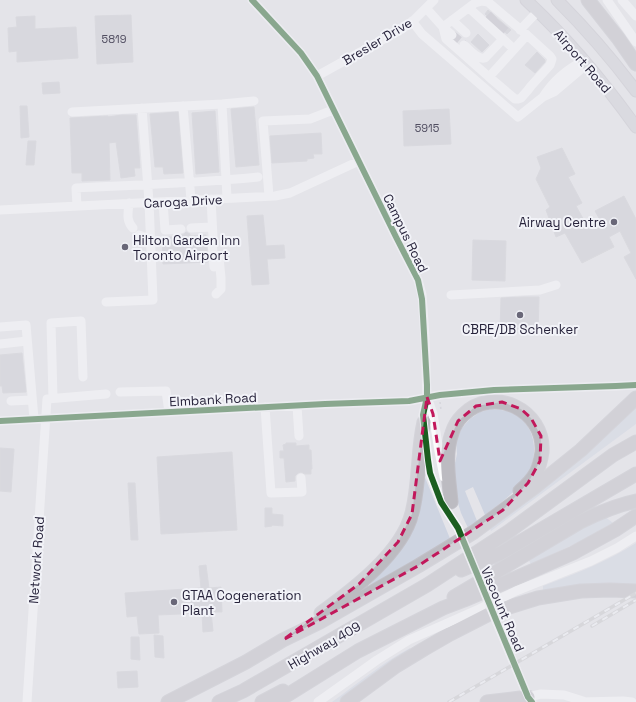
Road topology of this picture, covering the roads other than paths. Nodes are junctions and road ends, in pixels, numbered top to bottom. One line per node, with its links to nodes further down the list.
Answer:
1 (252, 0): 25 (street, Campus Road)
2 (434, 0): 8 (street, Bresler Drive)
3 (526, 0): 10 (main road, Airport Road)
4 (557, 0): 27 (main road, Airport Road)
5 (588, 0): 23 (highway)
6 (607, 0): 19 (street)
7 (622, 0): 11 (street)
8 (426, 8): 13 (street, Bresler Drive); 15 (street)
9 (469, 8): 12 (street); 14 (street); 14 (street)
10 (538, 11): 17 (street); 22 (main road, Airport Road)
11 (636, 16)
12 (452, 20): 15 (street); 16 (street)
13 (412, 22): 25 (street, Bresler Drive); 26 (street)
14 (497, 24): 17 (street); 20 (street); 21 (street)
15 (443, 26): 18 (street); 21 (street)
16 (466, 33)
17 (523, 33): 20 (street); 24 (street)
18 (452, 35)
19 (636, 42)
20 (514, 49): 24 (street)
21 (466, 50): 24 (street)
22 (585, 60): 26 (street); 34 (main road, Airport Road)
23 (636, 64)
24 (487, 75): 26 (street)
25 (317, 76): 32 (street, Campus Road)
26 (477, 82)
27 (636, 91)
28 (254, 101): 29 (street)
29 (222, 104): 30 (street); 37 (street)
30 (184, 106): 31 (street); 38 (street)
31 (142, 108): 33 (street); 39 (street)
32 (333, 110): 35 (street, Campus Road); 40 (street)
33 (72, 112)
34 (636, 127)
35 (359, 161): 40 (street, Caroga Drive); 66 (street, Campus Road)
36 (258, 177): 37 (street)
37 (226, 180): 38 (street); 41 (street)
38 (189, 183): 39 (street); 43 (street)
39 (147, 185): 44 (street); 47 (street)
40 (269, 196): 41 (street, Caroga Drive)
41 (227, 198): 42 (street, Caroga Drive)
42 (211, 199): 43 (street, Caroga Drive); 49 (street)
43 (191, 200): 45 (street, Caroga Drive)
44 (149, 202): 45 (street, Caroga Drive); 46 (street, Caroga Drive); 52 (street)
45 (162, 202): 51 (street)
46 (128, 204): 47 (street, Caroga Drive); 52 (street)
47 (77, 206): 48 (street, Caroga Drive)
48 (0, 210)
49 (212, 227): 50 (street); 53 (street)
50 (191, 228)
51 (180, 229)
52 (150, 238): 58 (street)
53 (215, 254): 54 (street); 56 (street)
54 (214, 267)
55 (556, 285): 57 (street)
56 (216, 294)
57 (451, 295)
58 (106, 302)
59 (0, 327): 60 (street)
60 (27, 341): 61 (street); 69 (street)
61 (0, 344)
62 (83, 377): 67 (street)
63 (636, 385): 66 (street, Elmbank Road)
64 (120, 392): 73 (street)
65 (106, 394): 67 (street)
66 (427, 397): 71 (street, Elmbank Road); 77 (street, Campus Road); 85 (street, Campus Road)
67 (53, 398): 74 (street, Network Road)
68 (636, 398): 86 (highway)
69 (32, 400): 70 (street); 75 (street)
70 (11, 401)
71 (297, 406): 72 (street, Elmbank Road); 79 (street)
72 (265, 407): 73 (street, Elmbank Road); 83 (street)
73 (169, 412): 74 (street, Elmbank Road)
74 (45, 418): 75 (street, Elmbank Road); 97 (street, Network Road)
75 (34, 419): 76 (street, Elmbank Road)
76 (0, 421)
77 (424, 422): 88 (street, Campus Road); 93 (highway)
78 (636, 434): 81 (highway)
79 (299, 436)
80 (636, 442): 81 (highway)
81 (614, 455): 90 (highway)
82 (636, 474): 90 (highway)
83 (301, 478)
84 (636, 501): 92 (highway)
85 (451, 502): 86 (highway); 88 (street, Campus Road)
86 (503, 510): 93 (highway)
87 (636, 516): 92 (highway)
88 (458, 528): 96 (street, Viscount Road, bridge)
89 (636, 536): 104 (street)
90 (427, 585): 95 (highway, Highway 409)
91 (636, 591): 105 (highway)
92 (443, 608): 94 (highway, Highway 409)
93 (283, 640): 98 (highway)
94 (302, 686): 101 (highway); 102 (highway, Highway 409); 103 (highway)
95 (244, 691): 99 (highway, Highway 409); 100 (highway)
96 (532, 701): 106 (highway); 107 (street)
97 (27, 702)
98 (168, 702)
99 (219, 702)
100 (231, 702)
101 (262, 702)
102 (276, 702)
103 (288, 702)
104 (318, 702)
105 (347, 702)
106 (487, 702)
107 (582, 702): 108 (street)
108 (623, 702): 109 (street)
109 (632, 702)

